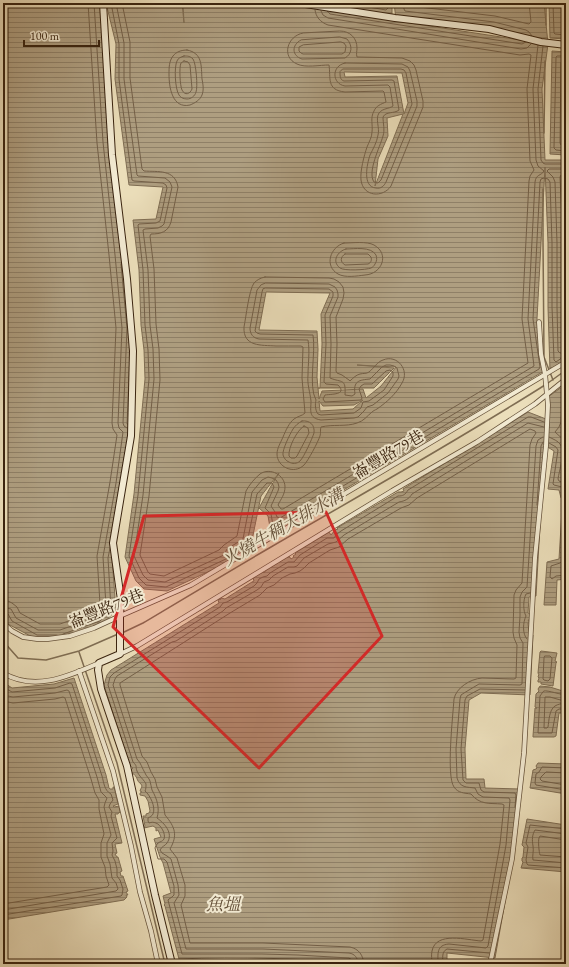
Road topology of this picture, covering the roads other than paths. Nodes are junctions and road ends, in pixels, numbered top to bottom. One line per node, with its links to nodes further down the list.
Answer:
1 (103, 3): 10 (street)
2 (299, 3): 3 (street)
3 (331, 5): 4 (street)
4 (566, 45)
5 (539, 322): 7 (street)
6 (566, 362): 7 (street, 崙豐路79巷)
7 (545, 374): 9 (street); 10 (street, 崙豐路79巷)
8 (566, 379): 9 (street)
9 (548, 393): 12 (street); 18 (street)
10 (120, 616): 11 (street, 崙豐路79巷); 12 (street)
11 (3, 623)
12 (120, 654): 13 (street)
13 (99, 663): 14 (street); 17 (street)
14 (80, 671): 15 (street); 16 (street)
15 (3, 673)
16 (158, 964)
17 (172, 964)
18 (490, 964)

